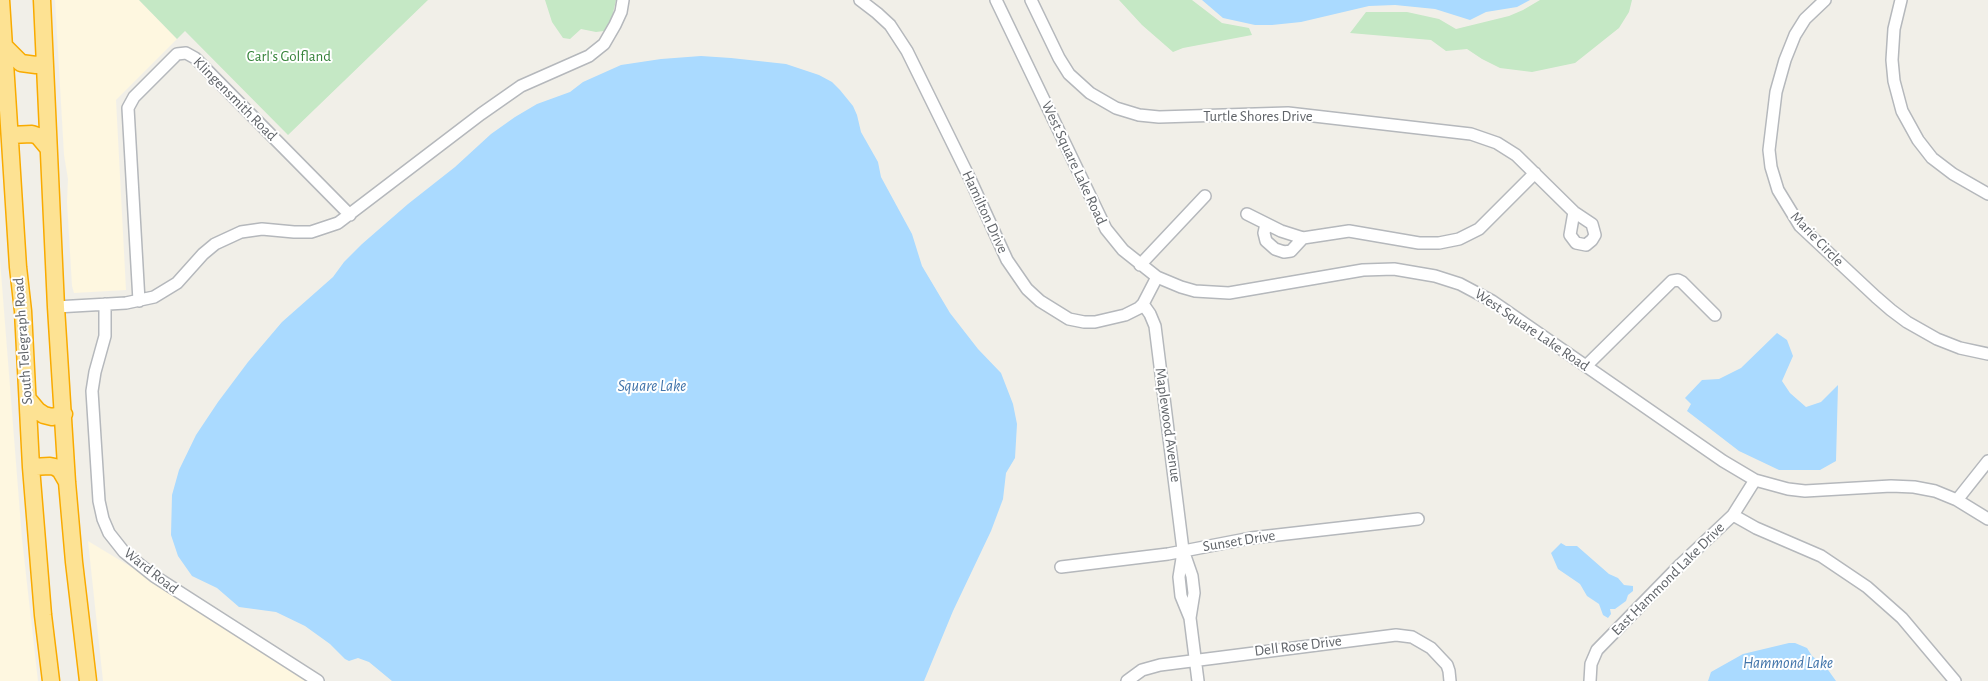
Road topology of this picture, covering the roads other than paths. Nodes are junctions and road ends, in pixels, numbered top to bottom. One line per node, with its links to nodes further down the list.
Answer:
1 (1, 0): 9 (highway, South Telegraph Road)
2 (42, 0): 10 (highway)
3 (623, 0): 18 (street)
4 (860, 0): 25 (street, Hamilton Drive)
5 (996, 0): 21 (street, West Square Lake Road)
6 (1031, 0): 13 (street, Turtle Shores Drive)
7 (1825, 0): 28 (street, Marie Circle)
8 (1901, 0): 14 (street)
9 (4, 46): 10 (highway); 11 (highway, South Telegraph Road)
10 (44, 63): 12 (highway)
11 (5, 135): 12 (highway); 30 (highway, South Telegraph Road)
12 (48, 148): 26 (highway)
13 (1535, 173): 16 (street, Turtle Shores Drive); 20 (street)
14 (1988, 194)
15 (1205, 196): 21 (street)
16 (1574, 212)
17 (1247, 214): 19 (street)
18 (350, 215): 23 (street); 23 (street, Klingensmith Road)
19 (1266, 224): 20 (street); 20 (street)
20 (1303, 238)
21 (1140, 265): 22 (street, West Square Lake Road)
22 (1157, 277): 25 (street); 29 (street, West Square Lake Road)
23 (139, 301): 24 (street)
24 (106, 304): 26 (street); 45 (street, Ward Road)
25 (1143, 304): 40 (street, Maplewood Avenue)
26 (56, 307): 31 (highway)
27 (1715, 315): 29 (street)
28 (1988, 354)
29 (1586, 366): 34 (street, West Square Lake Road)
30 (28, 399): 31 (highway); 33 (highway, South Telegraph Road)
31 (64, 414): 35 (highway)
32 (1988, 461): 36 (street)
33 (31, 467): 35 (highway); 43 (highway, South Telegraph Road)
34 (1755, 480): 36 (street, West Square Lake Road); 37 (street, East Hammond Lake Drive)
35 (67, 482): 44 (highway)
36 (1957, 500): 39 (street, West Square Lake Road)
37 (1733, 514): 49 (street, East Hammond Lake Drive); 50 (street)
38 (1418, 519): 40 (street, Sunset Drive)
39 (1988, 519)
40 (1183, 550): 41 (street, Sunset Drive); 42 (street, Maplewood Avenue)
41 (1061, 567)
42 (1196, 660): 46 (street, Dell Rose Drive); 47 (street, Maplewood Avenue); 48 (street, Dell Rose Drive)
43 (51, 681)
44 (88, 681)
45 (318, 681)
46 (1127, 681)
47 (1198, 681)
48 (1450, 681)
49 (1590, 681)
50 (1955, 681)

